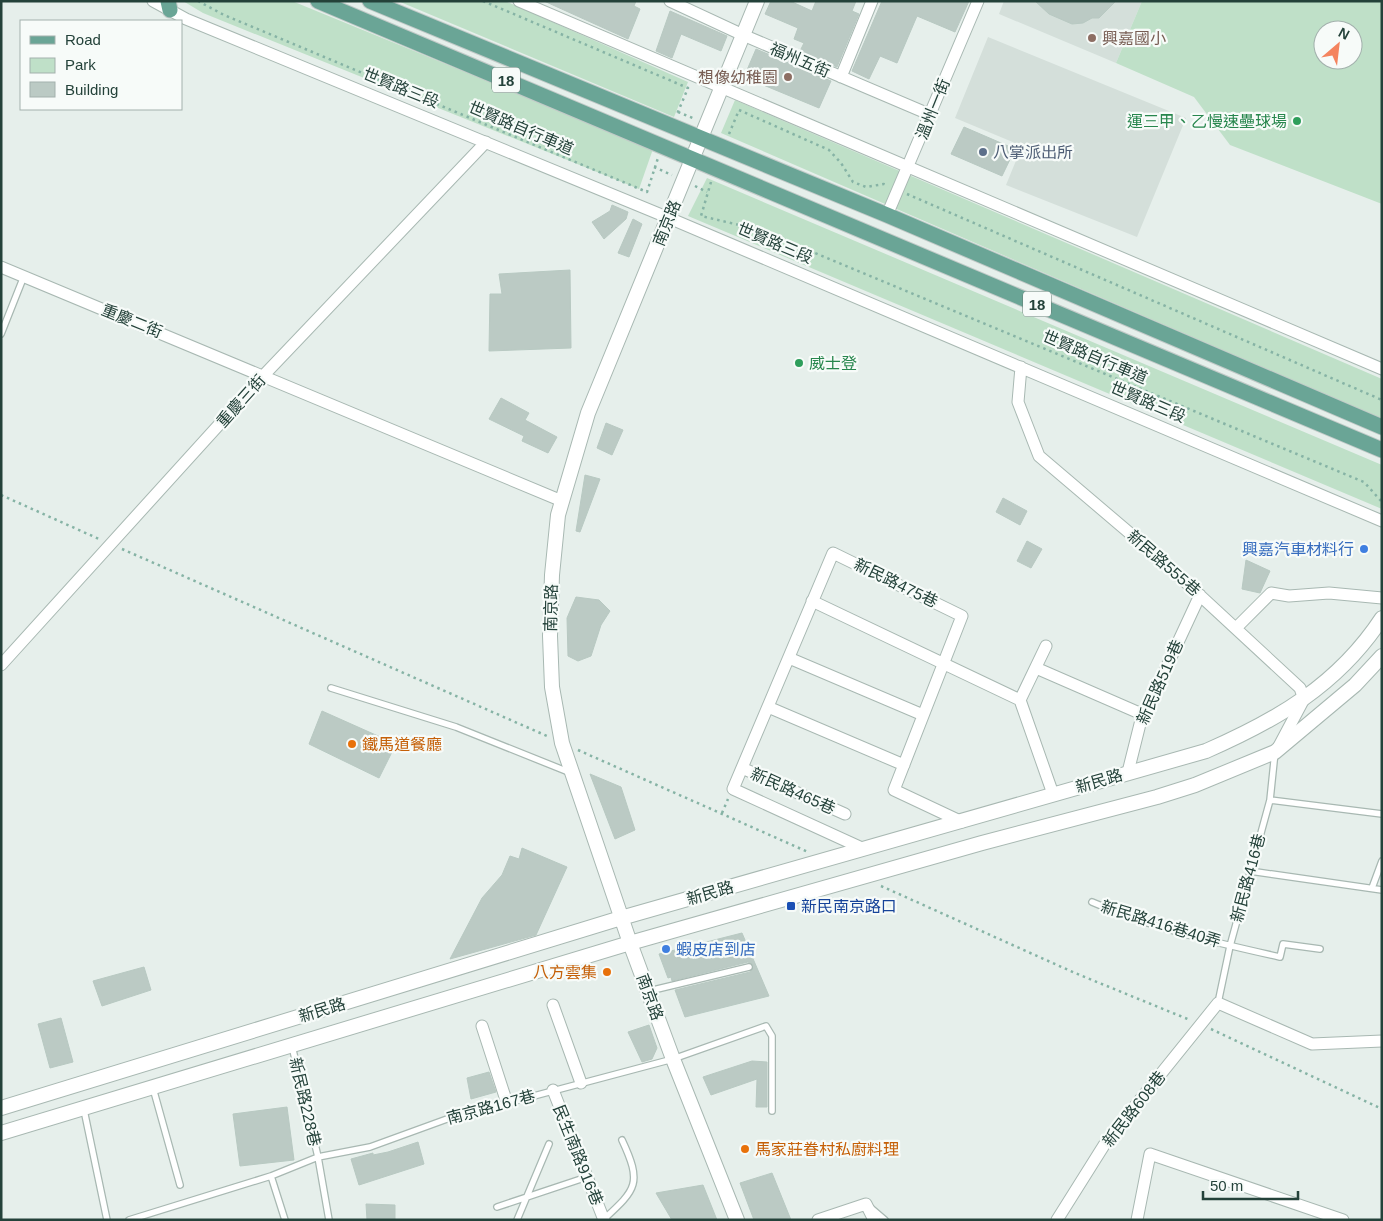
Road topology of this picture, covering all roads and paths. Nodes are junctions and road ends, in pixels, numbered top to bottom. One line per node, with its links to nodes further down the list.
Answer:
1 (154, 1): 11 (street, 世賢路三段)
2 (198, 1): 21 (path, 世賢路自行車道)
3 (318, 1): 20 (main road, 18)
4 (370, 1): 18 (main road, 18)
5 (483, 1): 15 (path)
6 (519, 1): 14 (street)
7 (670, 1): 12 (street, 福州五街)
8 (757, 1): 12 (street, 南京路)
9 (872, 1): 13 (street)
10 (978, 1): 16 (street, 溫州一街)
11 (169, 6): 19 (street, 世賢路三段)
12 (743, 35): 13 (street, 福州五街); 14 (street, 南京路)
13 (841, 78): 16 (street, 福州五街)
14 (722, 89): 18 (street, 南京路); 22 (street)
15 (678, 112)
16 (931, 115): 22 (street, 溫州一街)
17 (729, 134): 23 (path)
18 (701, 140): 20 (street, 南京路); 25 (main road, 18)
19 (486, 142): 26 (street, 世賢路三段); 32 (street, 重慶三街)
20 (693, 159): 26 (street, 南京路); 35 (main road, 18)
21 (654, 167)
22 (909, 168): 23 (street, 溫州一街); 31 (street)
23 (898, 190): 25 (street, 溫州一街); 33 (path)
24 (707, 192): 38 (path, 世賢路自行車道)
25 (887, 215): 34 (main road, 18)
26 (669, 218): 30 (street, 世賢路三段); 37 (street, 南京路)
27 (1, 267): 28 (street, 重慶二街)
28 (24, 276): 29 (lane); 32 (street, 重慶二街)
29 (1, 334)
30 (1021, 367): 39 (street, 世賢路三段); 41 (street, 新民路555巷)
31 (1382, 369)
32 (264, 375): 37 (street, 重慶二街); 40 (street, 重慶三街)
33 (1382, 400)
34 (1382, 427)
35 (1382, 450)
36 (1, 495): 40 (path)
37 (562, 501): 58 (street, 南京路)
38 (1382, 502)
39 (1382, 521)
40 (112, 544): 50 (street, 重慶三街); 58 (path)
41 (1200, 595): 45 (street, 新民路555巷); 56 (street, 新民路519巷)
42 (1382, 598): 45 (street)
43 (812, 601): 48 (street, 新民路475巷); 49 (street); 49 (street, 新民路475巷)
44 (1382, 618): 54 (street, 新民路)
45 (1236, 628): 54 (street, 新民路555巷)
46 (1046, 646): 51 (street)
47 (1382, 656): 59 (street, 新民路)
48 (789, 658): 55 (street, 新民路475巷); 57 (street)
49 (943, 661): 53 (street); 57 (street, 新民路475巷)
50 (1, 665)
51 (1036, 668): 53 (street); 56 (street)
52 (330, 688): 63 (lane)
53 (1020, 700): 65 (street)
54 (1304, 700): 59 (street); 62 (street, 新民路)
55 (768, 707): 60 (street); 61 (street, 新民路475巷)
56 (1144, 714): 62 (street, 新民路519巷)
57 (923, 715): 60 (street, 新民路475巷)
58 (562, 743): 63 (street, 南京路); 67 (path)
59 (1275, 752): 66 (lane, 新民路416巷); 75 (street, 新民路)
60 (904, 765): 70 (street, 新民路475巷)
61 (742, 768): 64 (street, 新民路475巷); 68 (street, 新民路465巷)
62 (1128, 772): 65 (street, 新民路)
63 (574, 774): 79 (street, 南京路)
64 (733, 789): 67 (path); 71 (street)
65 (1052, 794): 70 (street, 新民路)
66 (1270, 800): 69 (lane); 74 (lane, 新民路416巷)
67 (722, 814): 72 (path)
68 (845, 814)
69 (1382, 814)
70 (962, 822): 71 (street, 新民路)
71 (864, 849): 72 (street, 新民路)
72 (826, 860): 79 (street, 新民路)
73 (1382, 861): 76 (lane)
74 (1250, 871): 76 (lane); 81 (lane, 新民路416巷)
75 (864, 878): 80 (street, 新民路); 87 (path)
76 (1372, 888): 77 (lane)
77 (1382, 890)
78 (1092, 902): 81 (lane, 新民路416巷40弄)
79 (621, 918): 80 (street, 南京路); 96 (street, 新民路)
80 (630, 943): 84 (street, 南京路); 90 (street, 新民路)
81 (1230, 946): 82 (lane, 新民路416巷40弄); 85 (lane, 新民路416巷)
82 (1320, 949)
83 (749, 967): 84 (lane)
84 (648, 992): 91 (street, 南京路)
85 (1218, 1003): 87 (street, 新民路608巷); 89 (street)
86 (553, 1005): 92 (street)
87 (1201, 1025): 97 (path); 121 (street, 新民路608巷)
88 (482, 1026): 95 (street)
89 (1382, 1040)
90 (292, 1046): 93 (street, 新民路); 104 (lane, 新民路228巷)
91 (673, 1059): 92 (lane, 南京路167巷); 99 (lane, 南京路167巷); 117 (street, 南京路)
92 (581, 1083): 94 (lane, 南京路167巷)
93 (153, 1088): 98 (street, 新民路); 107 (lane)
94 (553, 1090): 95 (lane, 南京路167巷); 106 (street, 民生南路916巷)
95 (507, 1102): 103 (lane, 南京路167巷)
96 (1, 1108)
97 (1382, 1109)
98 (84, 1110): 100 (street, 新民路); 111 (lane)
99 (772, 1110)
100 (1, 1133)
101 (622, 1140): 116 (lane, 民生南路916巷)
102 (549, 1144): 108 (lane)
103 (370, 1147): 104 (lane, 新民路228巷)
104 (318, 1157): 105 (lane, 新民路228巷); 114 (lane, 新民路228巷)
105 (271, 1176): 112 (lane, 新民路228巷); 113 (lane)
106 (587, 1177): 108 (lane); 116 (street, 民生南路916巷)
107 (180, 1186)
108 (528, 1197): 110 (lane); 115 (lane)
109 (866, 1204): 118 (street); 119 (street); 120 (lane)
110 (497, 1207)
111 (107, 1220)
112 (130, 1220)
113 (285, 1220)
114 (329, 1220)
115 (517, 1220)
116 (604, 1220)
117 (737, 1220)
118 (818, 1220)
119 (874, 1220)
120 (885, 1220)
121 (1057, 1220)
122 (1137, 1220): 123 (street)
123 (1343, 1220)

